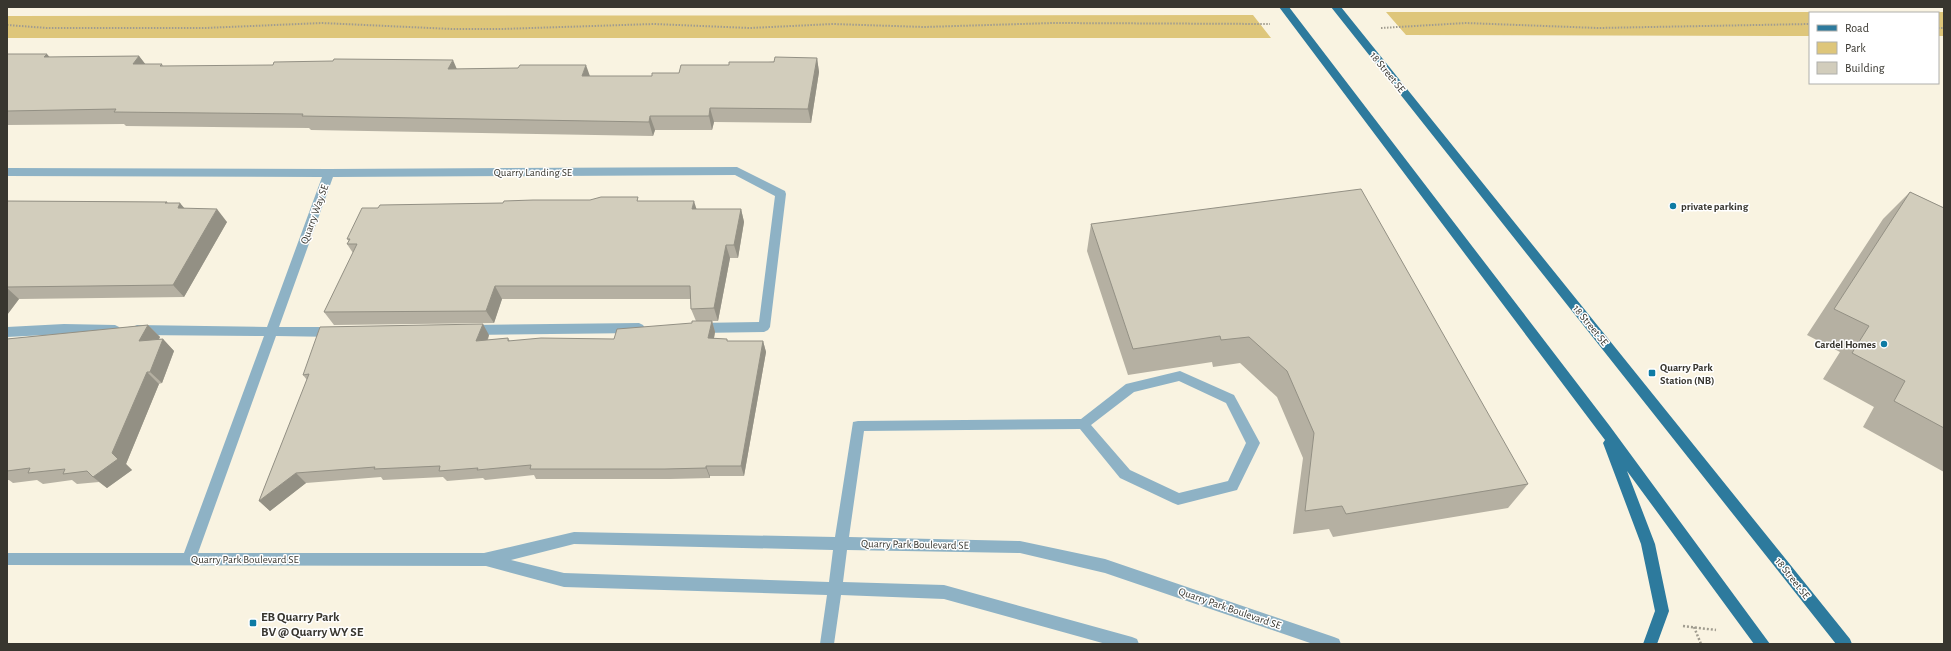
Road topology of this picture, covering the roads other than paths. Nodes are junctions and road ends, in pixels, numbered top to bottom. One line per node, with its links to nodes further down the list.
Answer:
1 (1284, 7): 12 (main road)
2 (1336, 7): 23 (main road, 18 Street SE)
3 (7, 172): 4 (street, Quarry Way SE)
4 (330, 173): 6 (street, Quarry Landing SE); 9 (street, Quarry Way SE)
5 (652, 328): 7 (street)
6 (684, 328)
7 (454, 330)
8 (7, 332): 9 (street)
9 (271, 332): 10 (street); 14 (street, Quarry Way SE)
10 (350, 332)
11 (1083, 424): 11 (street); 13 (street)
12 (1604, 429): 21 (main road); 22 (main road)
13 (840, 543): 16 (street, Quarry Park Boulevard SE); 17 (street); 20 (street, Quarry Park Boulevard SE)
14 (189, 558): 15 (street, Quarry Park Boulevard SE); 16 (street, Quarry Park Boulevard SE)
15 (7, 560)
16 (484, 560): 17 (street, Quarry Park Boulevard SE)
17 (835, 589): 18 (street); 19 (street, Quarry Park Boulevard SE)
18 (827, 644)
19 (1132, 644)
20 (1334, 644)
21 (1650, 644)
22 (1763, 644)
23 (1845, 644)

